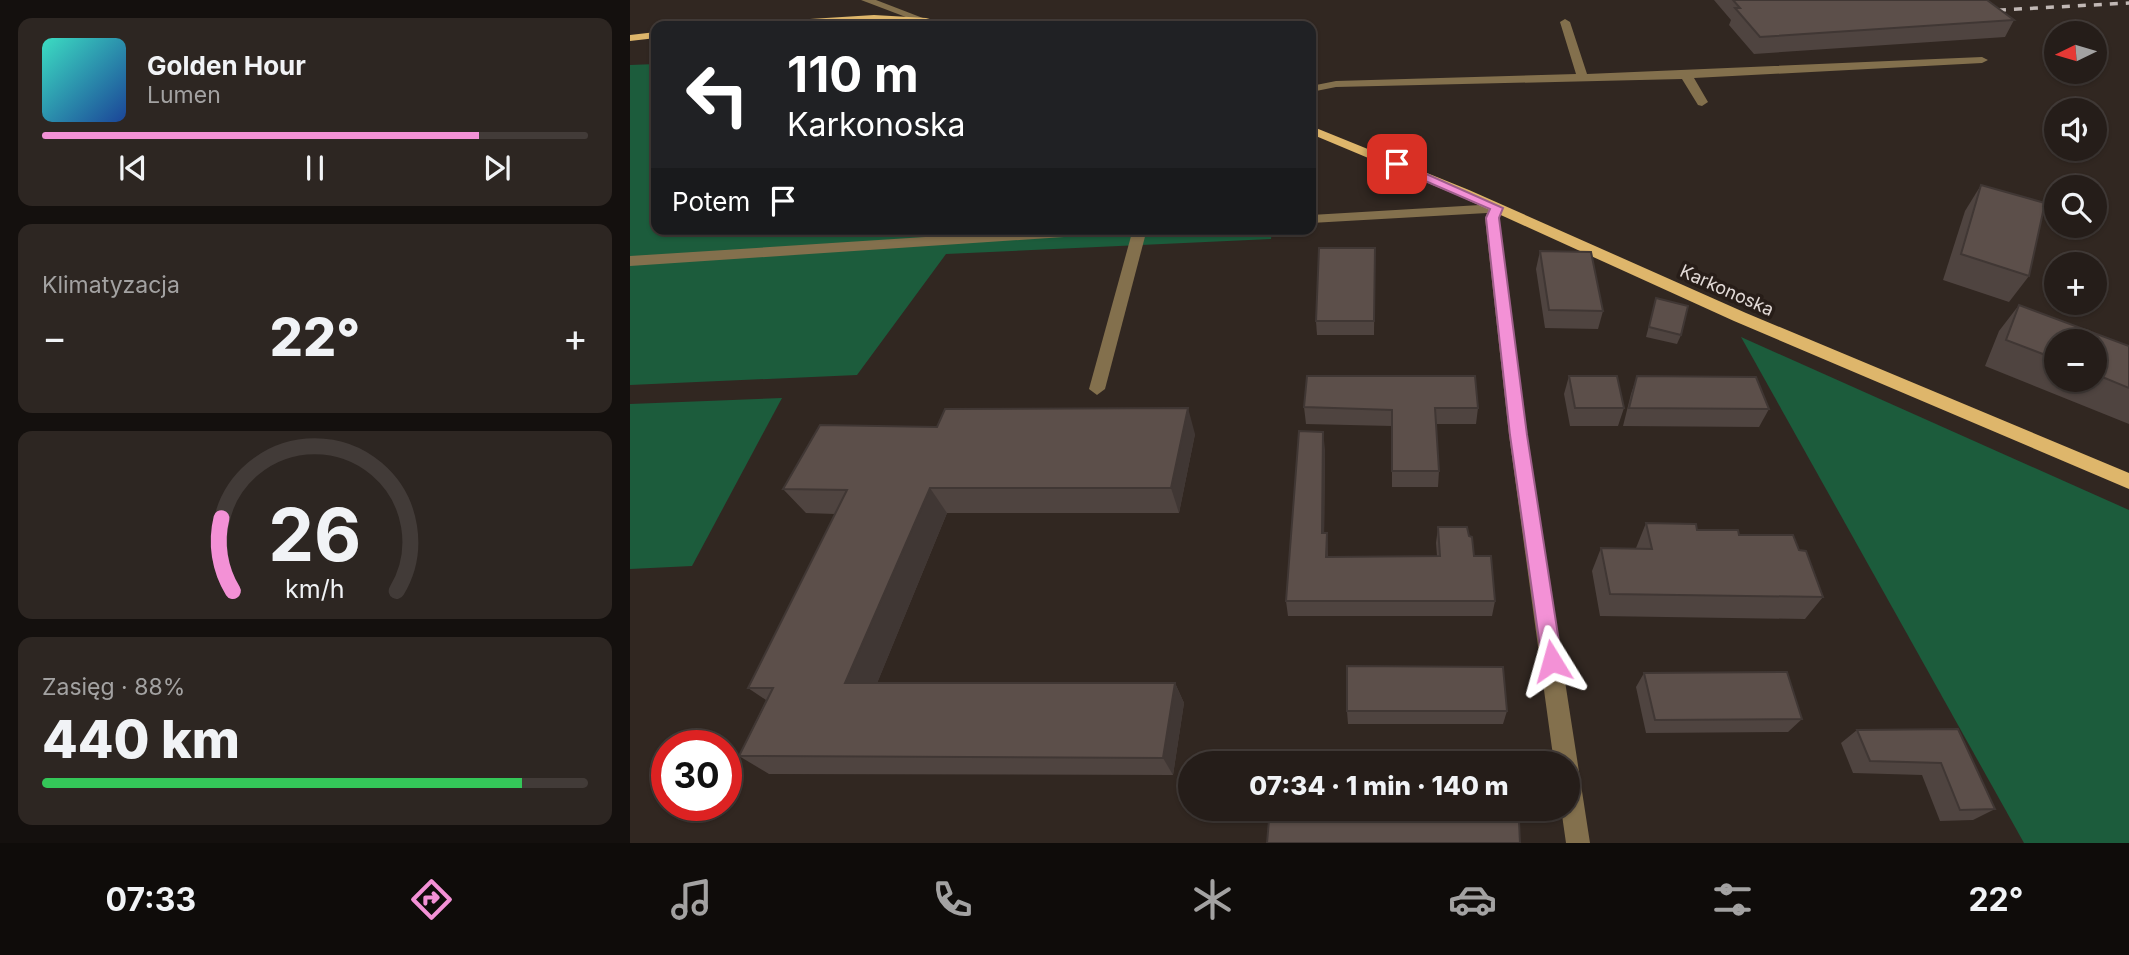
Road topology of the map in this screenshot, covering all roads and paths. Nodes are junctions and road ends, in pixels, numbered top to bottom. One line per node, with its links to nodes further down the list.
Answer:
1 (866, 0): 2 (street)
2 (923, 20): 3 (main road); 4 (main road)
3 (808, 21)
4 (928, 21)
5 (1565, 22): 10 (street)
6 (651, 36): 7 (main road)
7 (630, 38)
8 (1982, 60): 9 (street)
9 (1686, 75): 10 (street); 12 (street)
10 (1582, 76): 11 (street)
11 (1316, 88)
12 (1702, 102)
13 (1316, 132): 14 (main road, Karkonoska)
14 (1497, 208): 15 (street); 20 (main road, Karkonoska); 21 (street)
15 (1316, 219)
16 (1031, 235): 18 (street)
17 (1138, 235): 19 (street)
18 (630, 261)
19 (1097, 389)
20 (2129, 481)
21 (1564, 751)
22 (1575, 821): 23 (street)
23 (1578, 843)

